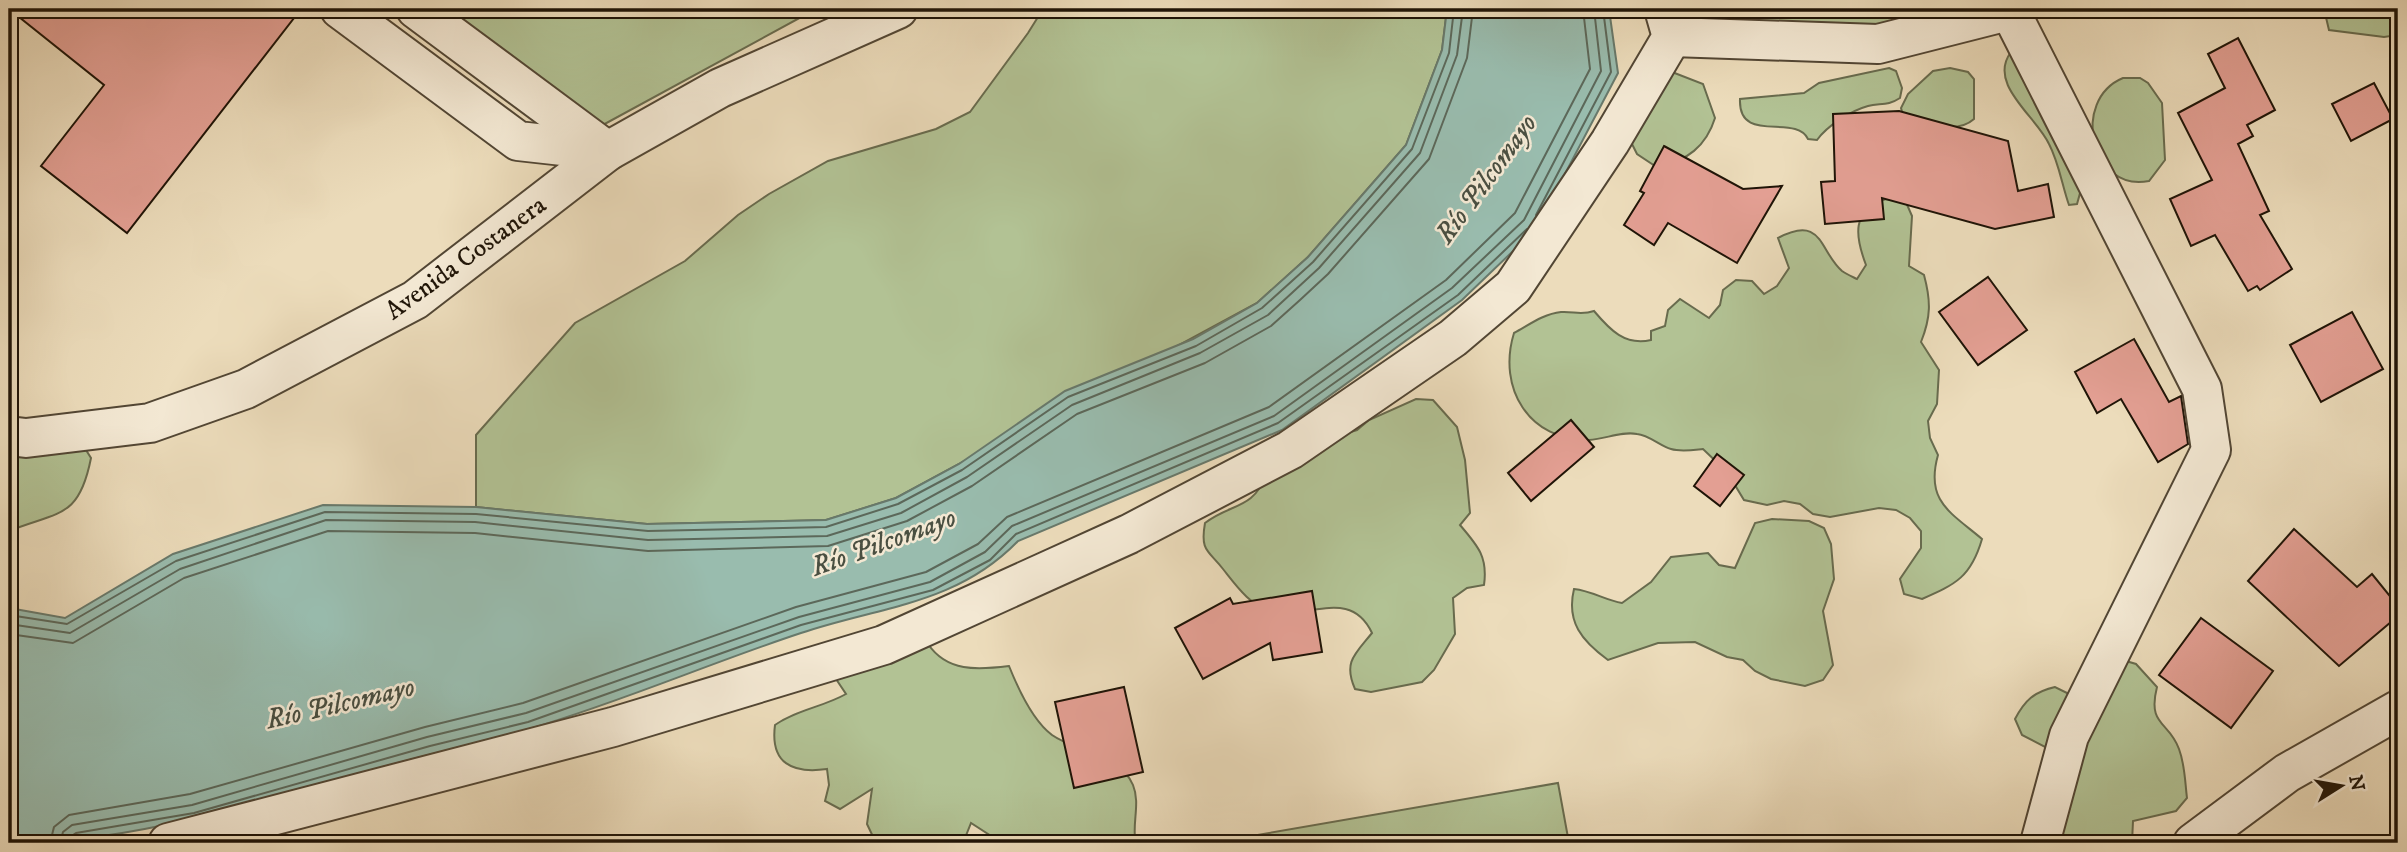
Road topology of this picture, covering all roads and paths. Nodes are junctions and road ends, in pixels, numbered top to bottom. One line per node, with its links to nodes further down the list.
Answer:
1 (340, 9): 6 (street)
2 (416, 9): 6 (street)
3 (898, 9): 6 (street, Avenida Costanera)
4 (2013, 10): 5 (street); 10 (street)
5 (1668, 23): 9 (street)
6 (608, 152): 7 (street, Avenida Costanera)
7 (9, 436)
8 (2398, 710): 11 (street)
9 (168, 843)
10 (2040, 843)
11 (2193, 843)

